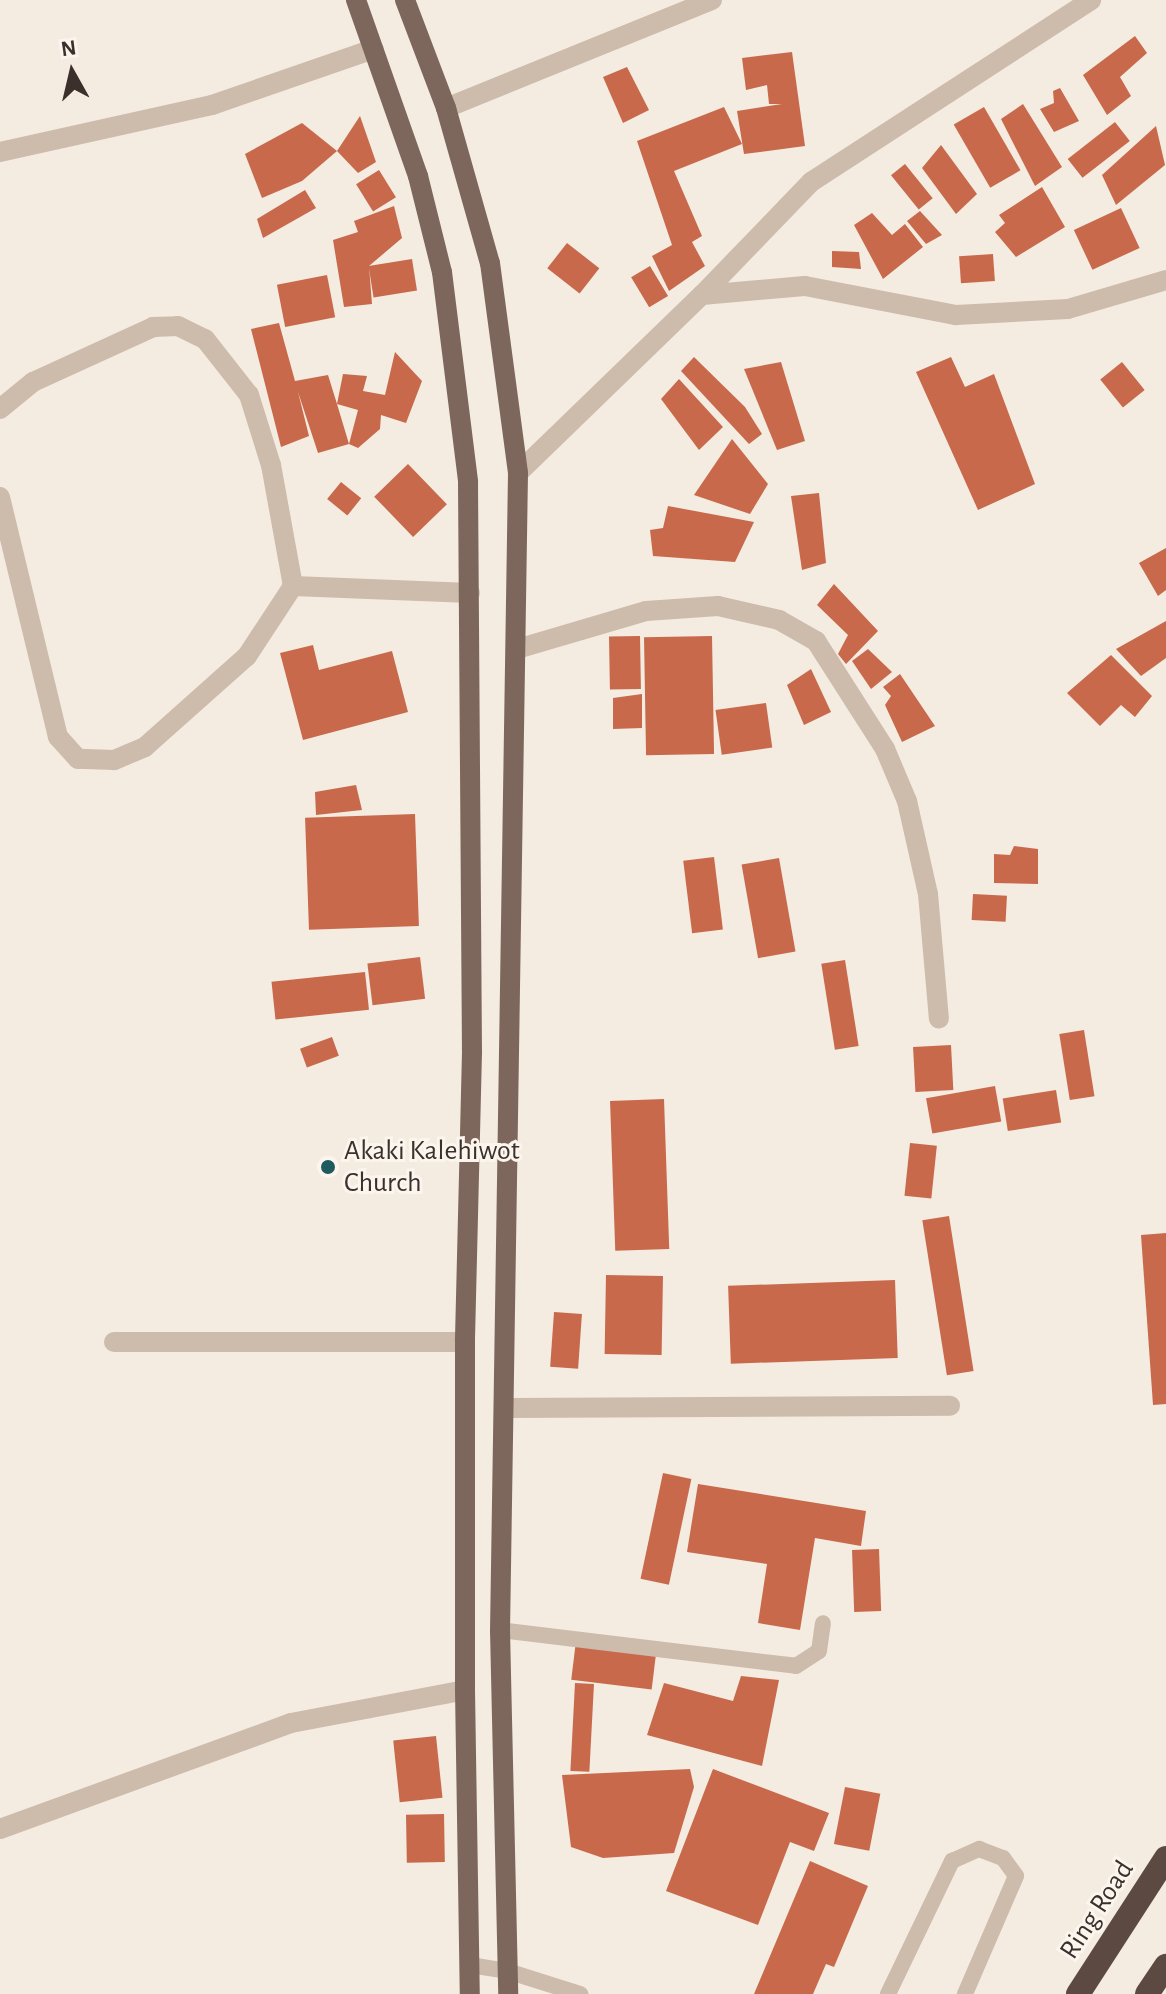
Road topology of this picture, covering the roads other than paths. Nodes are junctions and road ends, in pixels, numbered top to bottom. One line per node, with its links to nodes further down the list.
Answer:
1 (356, 0): 5 (main road)
2 (405, 0): 6 (main road)
3 (712, 0): 6 (street)
4 (1091, 0): 9 (street)
5 (374, 49): 7 (street); 14 (main road)
6 (446, 108): 11 (main road)
7 (0, 152)
8 (1166, 280): 9 (street)
9 (702, 295): 11 (street)
10 (0, 409): 13 (street)
11 (518, 473): 15 (main road)
12 (0, 497): 13 (street)
13 (293, 586): 14 (street)
14 (470, 593): 18 (main road)
15 (517, 649): 16 (street); 20 (main road)
16 (939, 1019)
17 (114, 1342): 18 (street)
18 (465, 1342): 23 (main road)
19 (950, 1406): 20 (street)
20 (504, 1408): 22 (main road)
21 (823, 1623): 22 (lane)
22 (500, 1630): 28 (main road)
23 (465, 1690): 24 (street); 26 (main road)
24 (0, 1829)
25 (1166, 1858): 34 (highway, Ring Road)
26 (470, 1965): 28 (lane); 29 (main road)
27 (1166, 1966): 35 (highway)
28 (507, 1971): 30 (main road); 31 (lane)
29 (470, 1994)
30 (508, 1994)
31 (580, 1994)
32 (888, 1994): 33 (lane)
33 (965, 1994)
34 (1078, 1994)
35 (1147, 1994)

